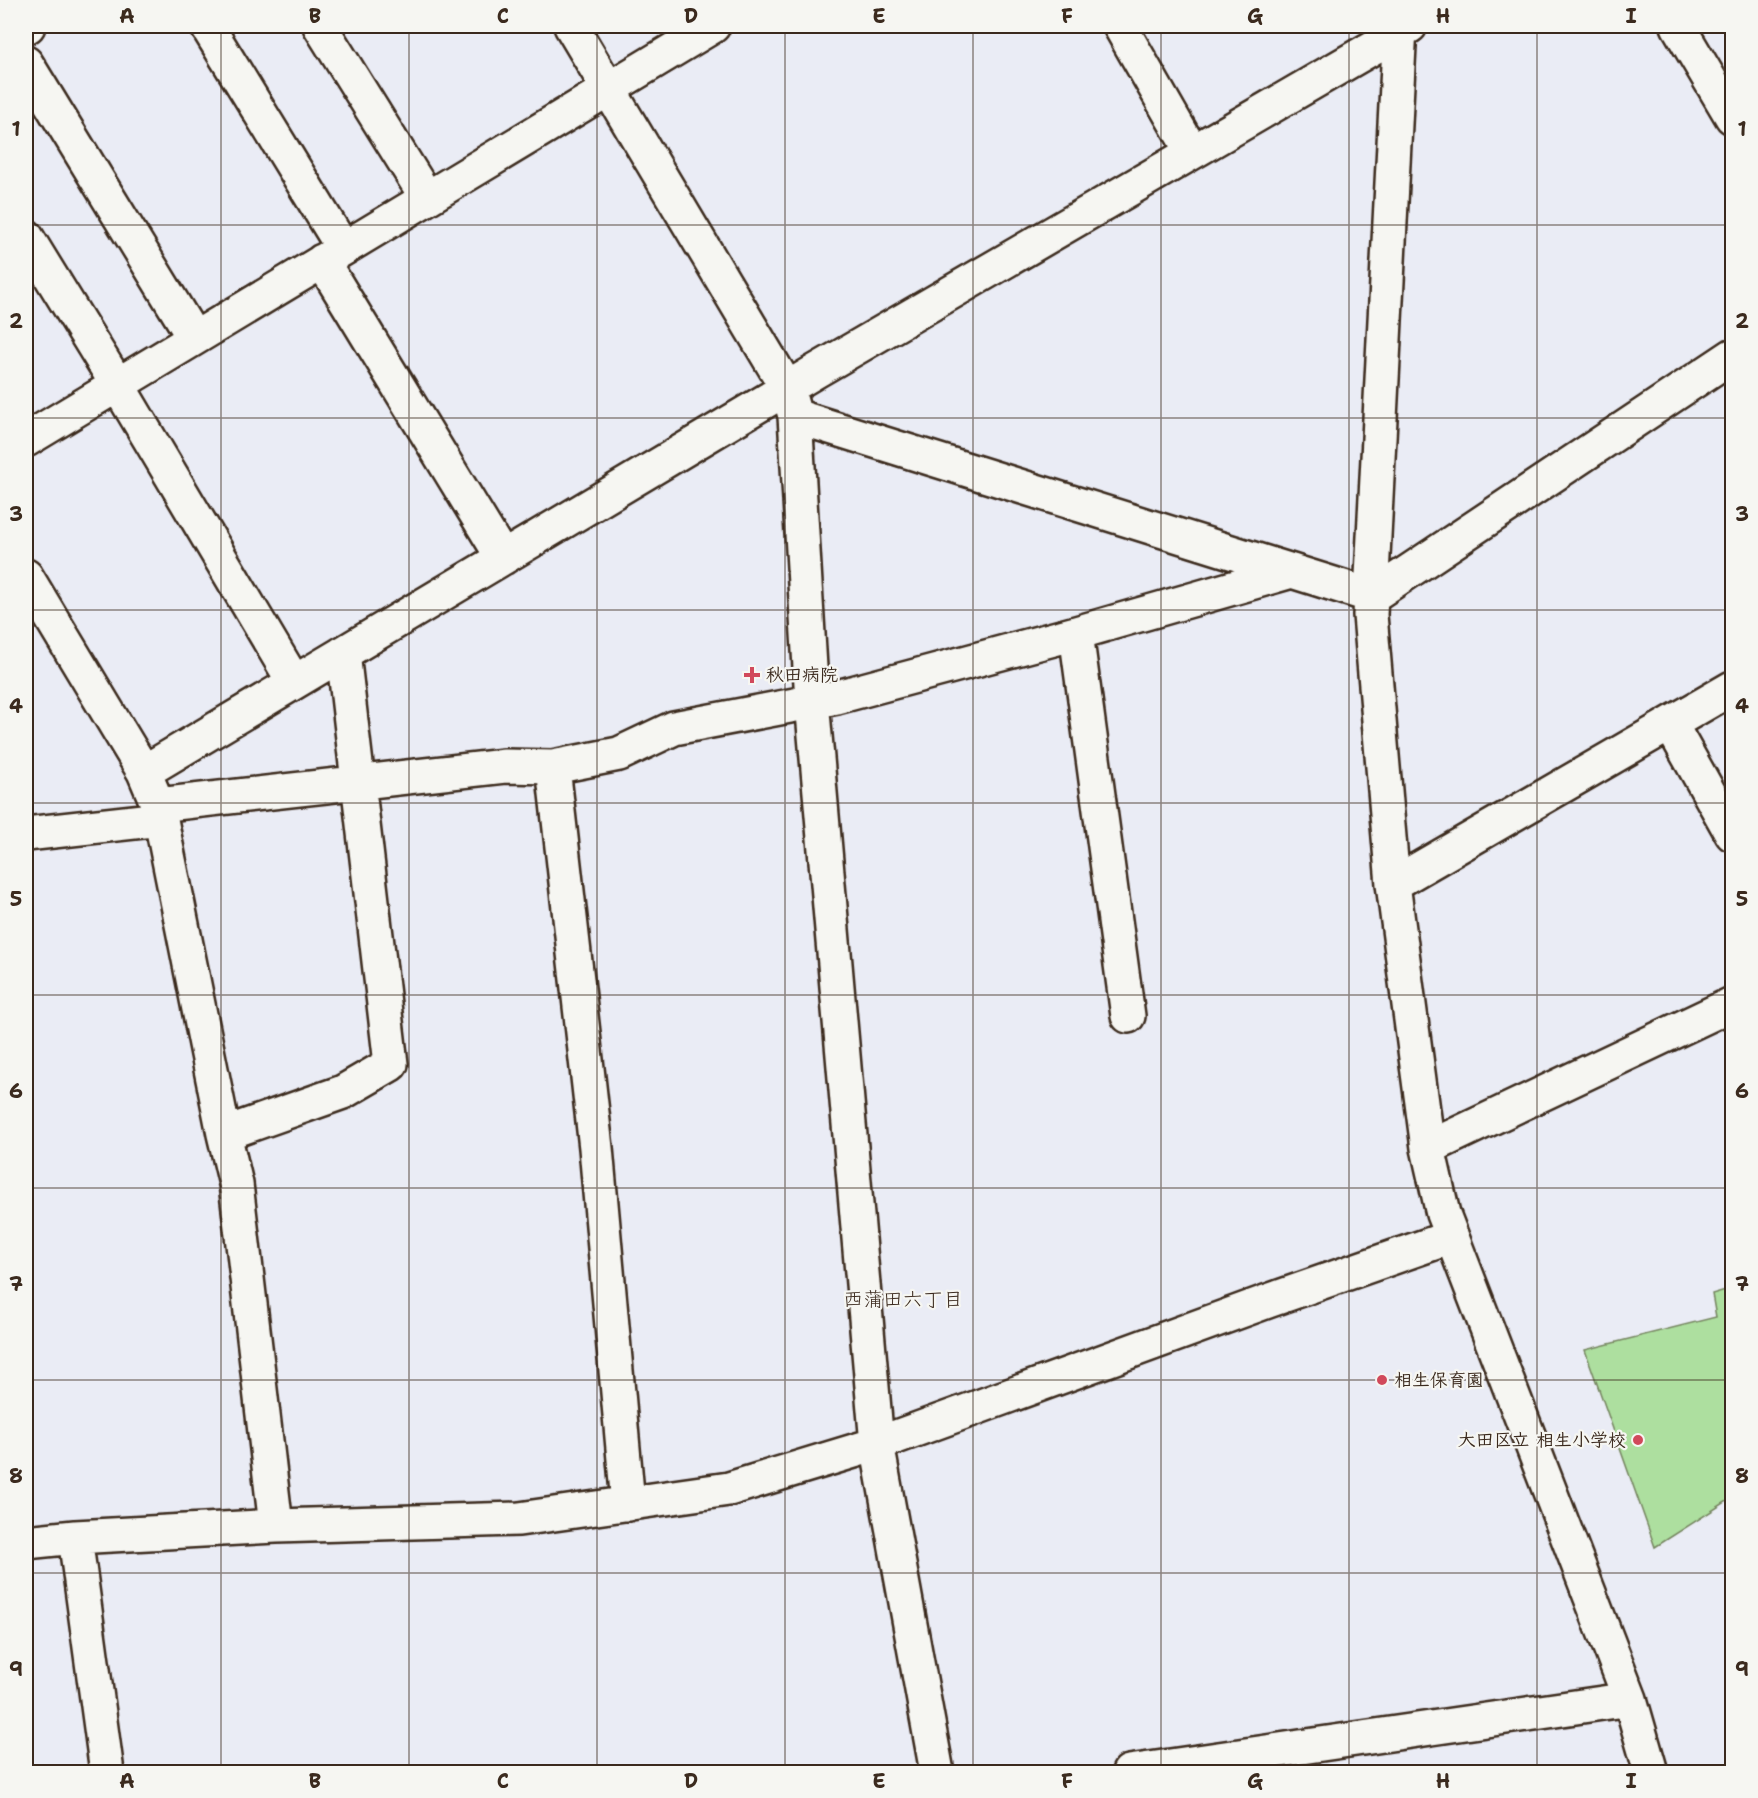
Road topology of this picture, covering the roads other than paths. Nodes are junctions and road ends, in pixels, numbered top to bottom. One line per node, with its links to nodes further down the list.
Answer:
1 (207, 26): 14 (street)
2 (320, 26): 12 (street)
3 (571, 26): 9 (street)
4 (713, 26): 9 (street)
5 (1120, 26): 11 (street)
6 (1678, 26): 10 (street)
7 (1403, 28): 11 (street); 23 (street)
8 (26, 63): 15 (street)
9 (608, 88): 12 (street); 18 (street)
10 (1732, 117)
11 (1192, 152): 18 (street)
12 (426, 198): 14 (street)
13 (26, 236): 17 (street)
14 (332, 255): 15 (street); 20 (street)
15 (194, 338): 17 (street)
16 (1732, 356): 23 (street)
17 (117, 384): 19 (street); 26 (street)
18 (791, 402): 20 (street); 21 (street); 28 (street)
19 (26, 440)
20 (502, 558): 25 (street)
21 (1292, 571): 23 (street); 24 (street)
22 (26, 576): 31 (street)
23 (1372, 596): 36 (street)
24 (1076, 633): 28 (street); 38 (street)
25 (343, 653): 26 (street); 32 (street)
26 (294, 682): 31 (street)
27 (1732, 688): 29 (street)
28 (812, 701): 30 (street); 42 (street)
29 (1671, 725): 35 (street); 36 (street)
30 (553, 767): 32 (street); 43 (street)
31 (144, 772): 33 (street)
32 (360, 784): 33 (street); 39 (street)
33 (160, 812): 34 (street); 39 (street)
34 (26, 834)
35 (1732, 834)
36 (1394, 884): 40 (street)
37 (1732, 1004): 40 (street)
38 (1128, 1016)
39 (224, 1134): 44 (street)
40 (1428, 1148): 41 (street)
41 (1451, 1237): 42 (street); 47 (street)
42 (877, 1444): 43 (street); 50 (street)
43 (628, 1504): 44 (street)
44 (276, 1526): 45 (street)
45 (75, 1537): 46 (street); 49 (street)
46 (26, 1542)
47 (1630, 1699): 48 (street); 52 (street)
48 (1289, 1761): 51 (street)
49 (107, 1773)
50 (937, 1773)
51 (1129, 1773)
52 (1651, 1773)

